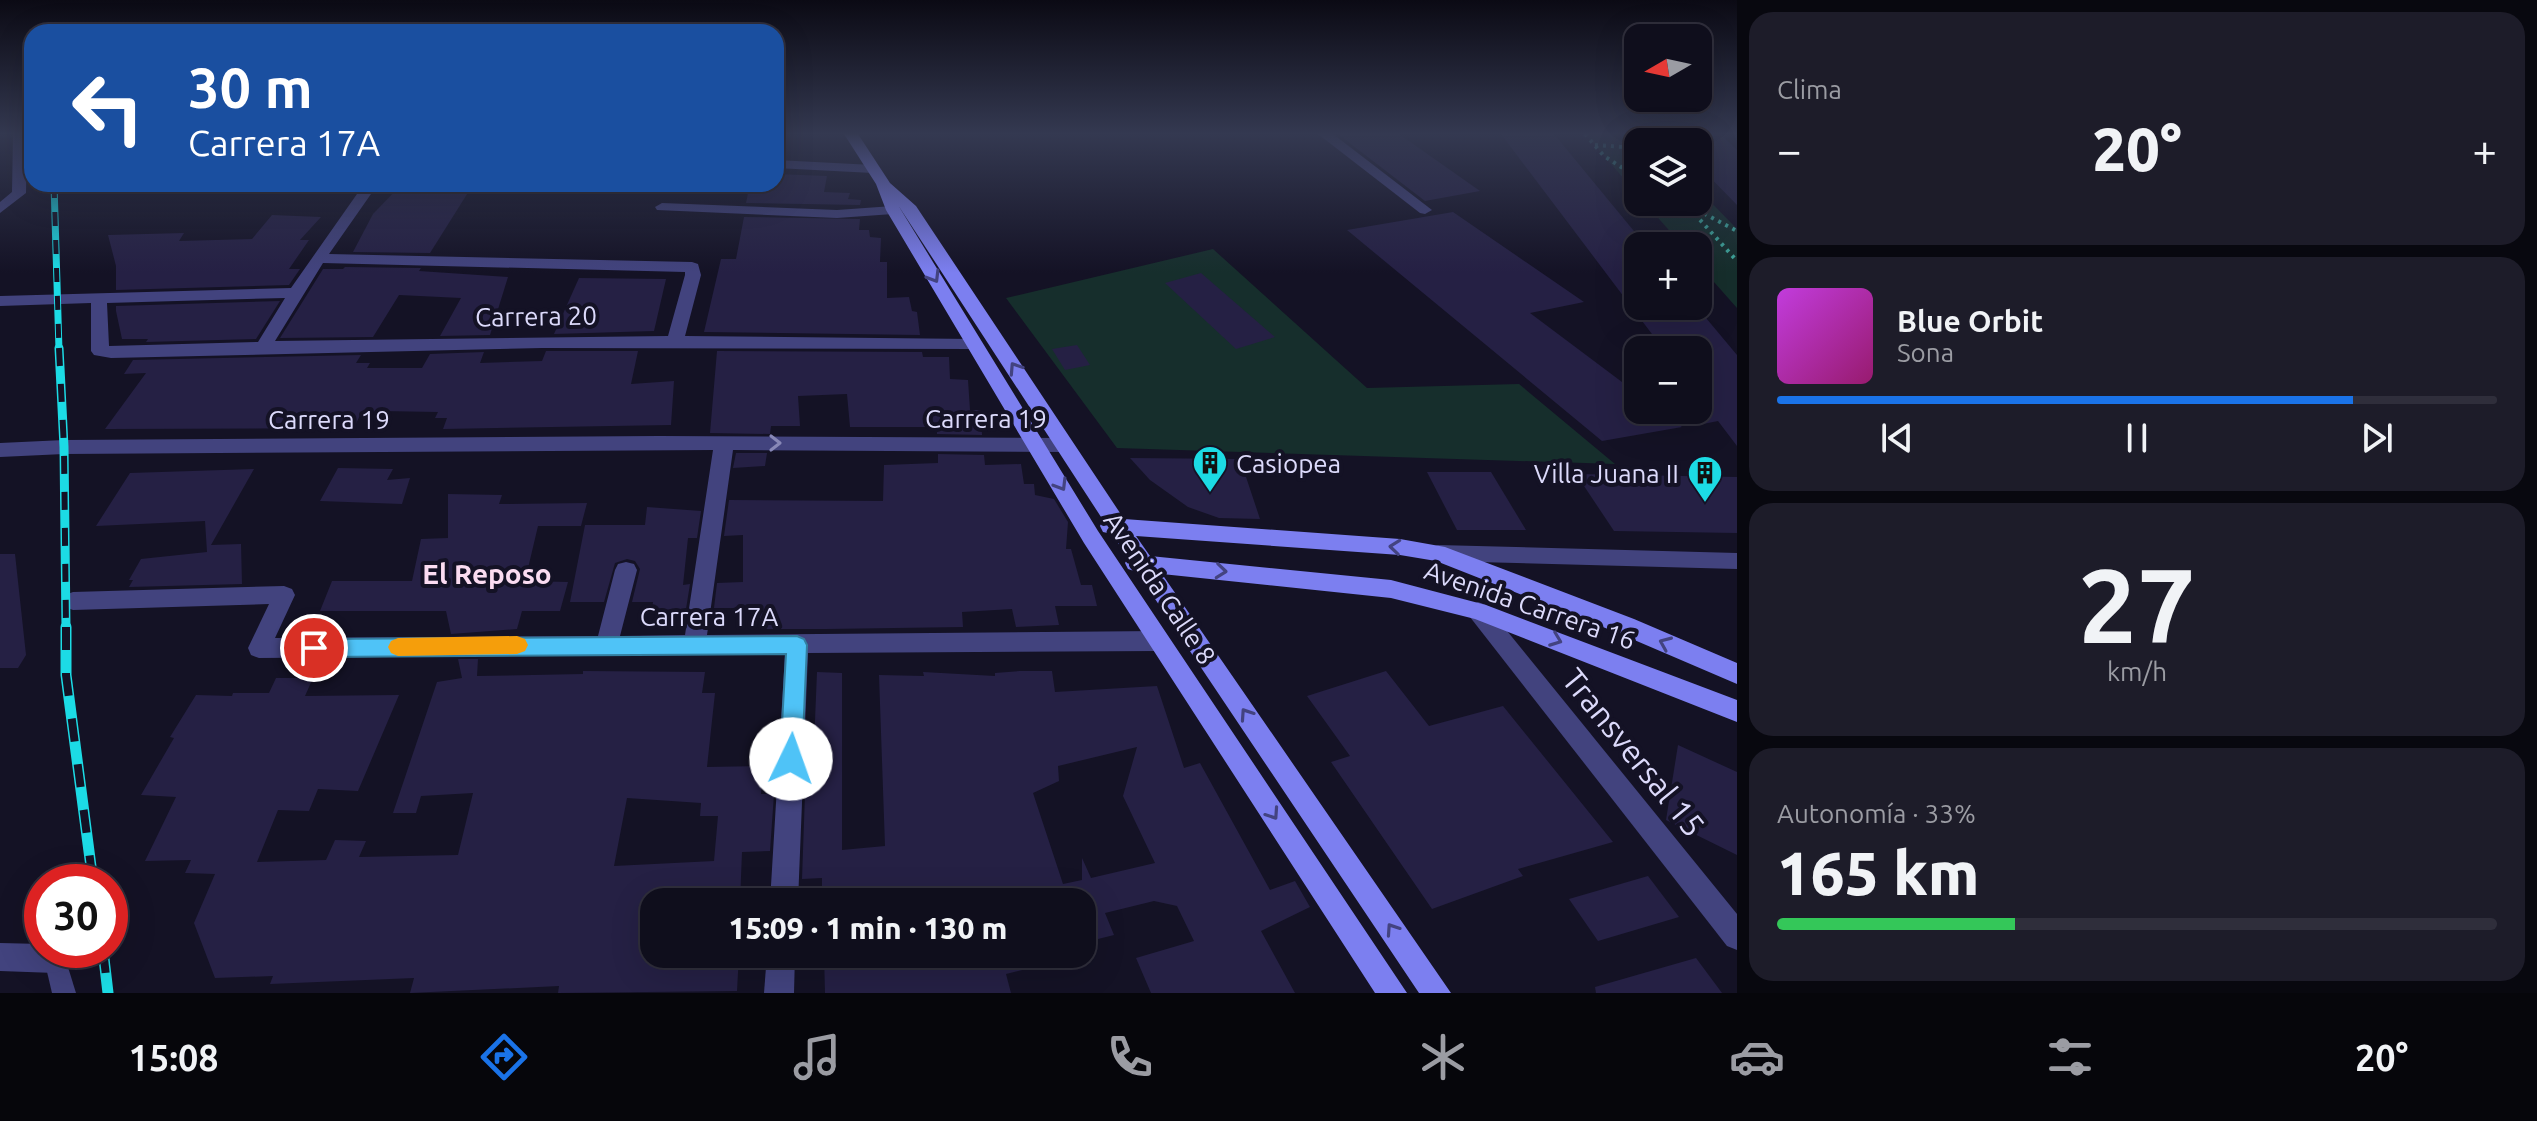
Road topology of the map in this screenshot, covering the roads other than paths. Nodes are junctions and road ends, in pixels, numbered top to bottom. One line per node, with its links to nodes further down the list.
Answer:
1 (19, 180): 7 (street)
2 (880, 180): 10 (main road, Avenida Calle 8)
3 (882, 180): 21 (main road, Avenida Calle 8, one-way to 3)
4 (1386, 180): 11 (street)
5 (0, 191): 7 (street)
6 (365, 192): 12 (street)
7 (19, 193): 9 (street)
8 (662, 207): 10 (street)
9 (0, 209)
10 (893, 210): 17 (main road, Avenida Calle 8, one-way to 17)
11 (1425, 210)
12 (318, 258): 13 (street); 16 (street)
13 (297, 293): 14 (street); 18 (street)
14 (99, 298): 15 (street); 18 (street, Carrera 20)
15 (0, 301)
16 (676, 340): 17 (street, Carrera 20); 18 (street, Carrera 20)
17 (974, 344): 20 (main road, Avenida Calle 8)
18 (264, 346)
19 (724, 443): 20 (street, Carrera 19, one-way to 20); 22 (street, Carrera 19); 33 (street)
20 (1037, 444): 21 (street, Carrera 19); 23 (main road, Avenida Calle 8, one-way to 23)
21 (1064, 445): 24 (main road, Avenida Calle 8)
22 (0, 450)
23 (1085, 526): 24 (main road, Avenida Carrera 16); 26 (main road, Avenida Calle 8)
24 (1120, 526): 25 (main road, Avenida Carrera 16, one-way to 24); 28 (main road, Avenida Calle 8)
25 (1438, 553): 27 (street); 36 (main road, Avenida Carrera 16, one-way to 25)
26 (1107, 561): 28 (main road, Avenida Carrera 16); 32 (main road, Avenida Calle 8)
27 (1737, 561)
28 (1143, 563): 31 (main road, Avenida Carrera 16, one-way to 31); 47 (main road, Avenida Calle 8, one-way to 28)
29 (626, 570): 34 (street)
30 (73, 601): 34 (street, Carrera 17A)
31 (1478, 611): 37 (main road, Avenida Carrera 16, one-way to 37); 39 (street, Transversal 15)
32 (1158, 641): 35 (street, Carrera 17A); 46 (main road, Avenida Calle 8, one-way to 46)
33 (695, 643): 34 (street, Carrera 17A); 35 (street, Carrera 17A)
34 (607, 644)
35 (797, 645): 38 (street)
36 (1737, 674)
37 (1737, 711)
38 (785, 888)
39 (1737, 936)
40 (0, 957): 41 (street)
41 (24, 958)
42 (57, 968): 44 (street)
43 (780, 968): 45 (street)
44 (64, 993)
45 (779, 993)
46 (1392, 993)
47 (1436, 993)

